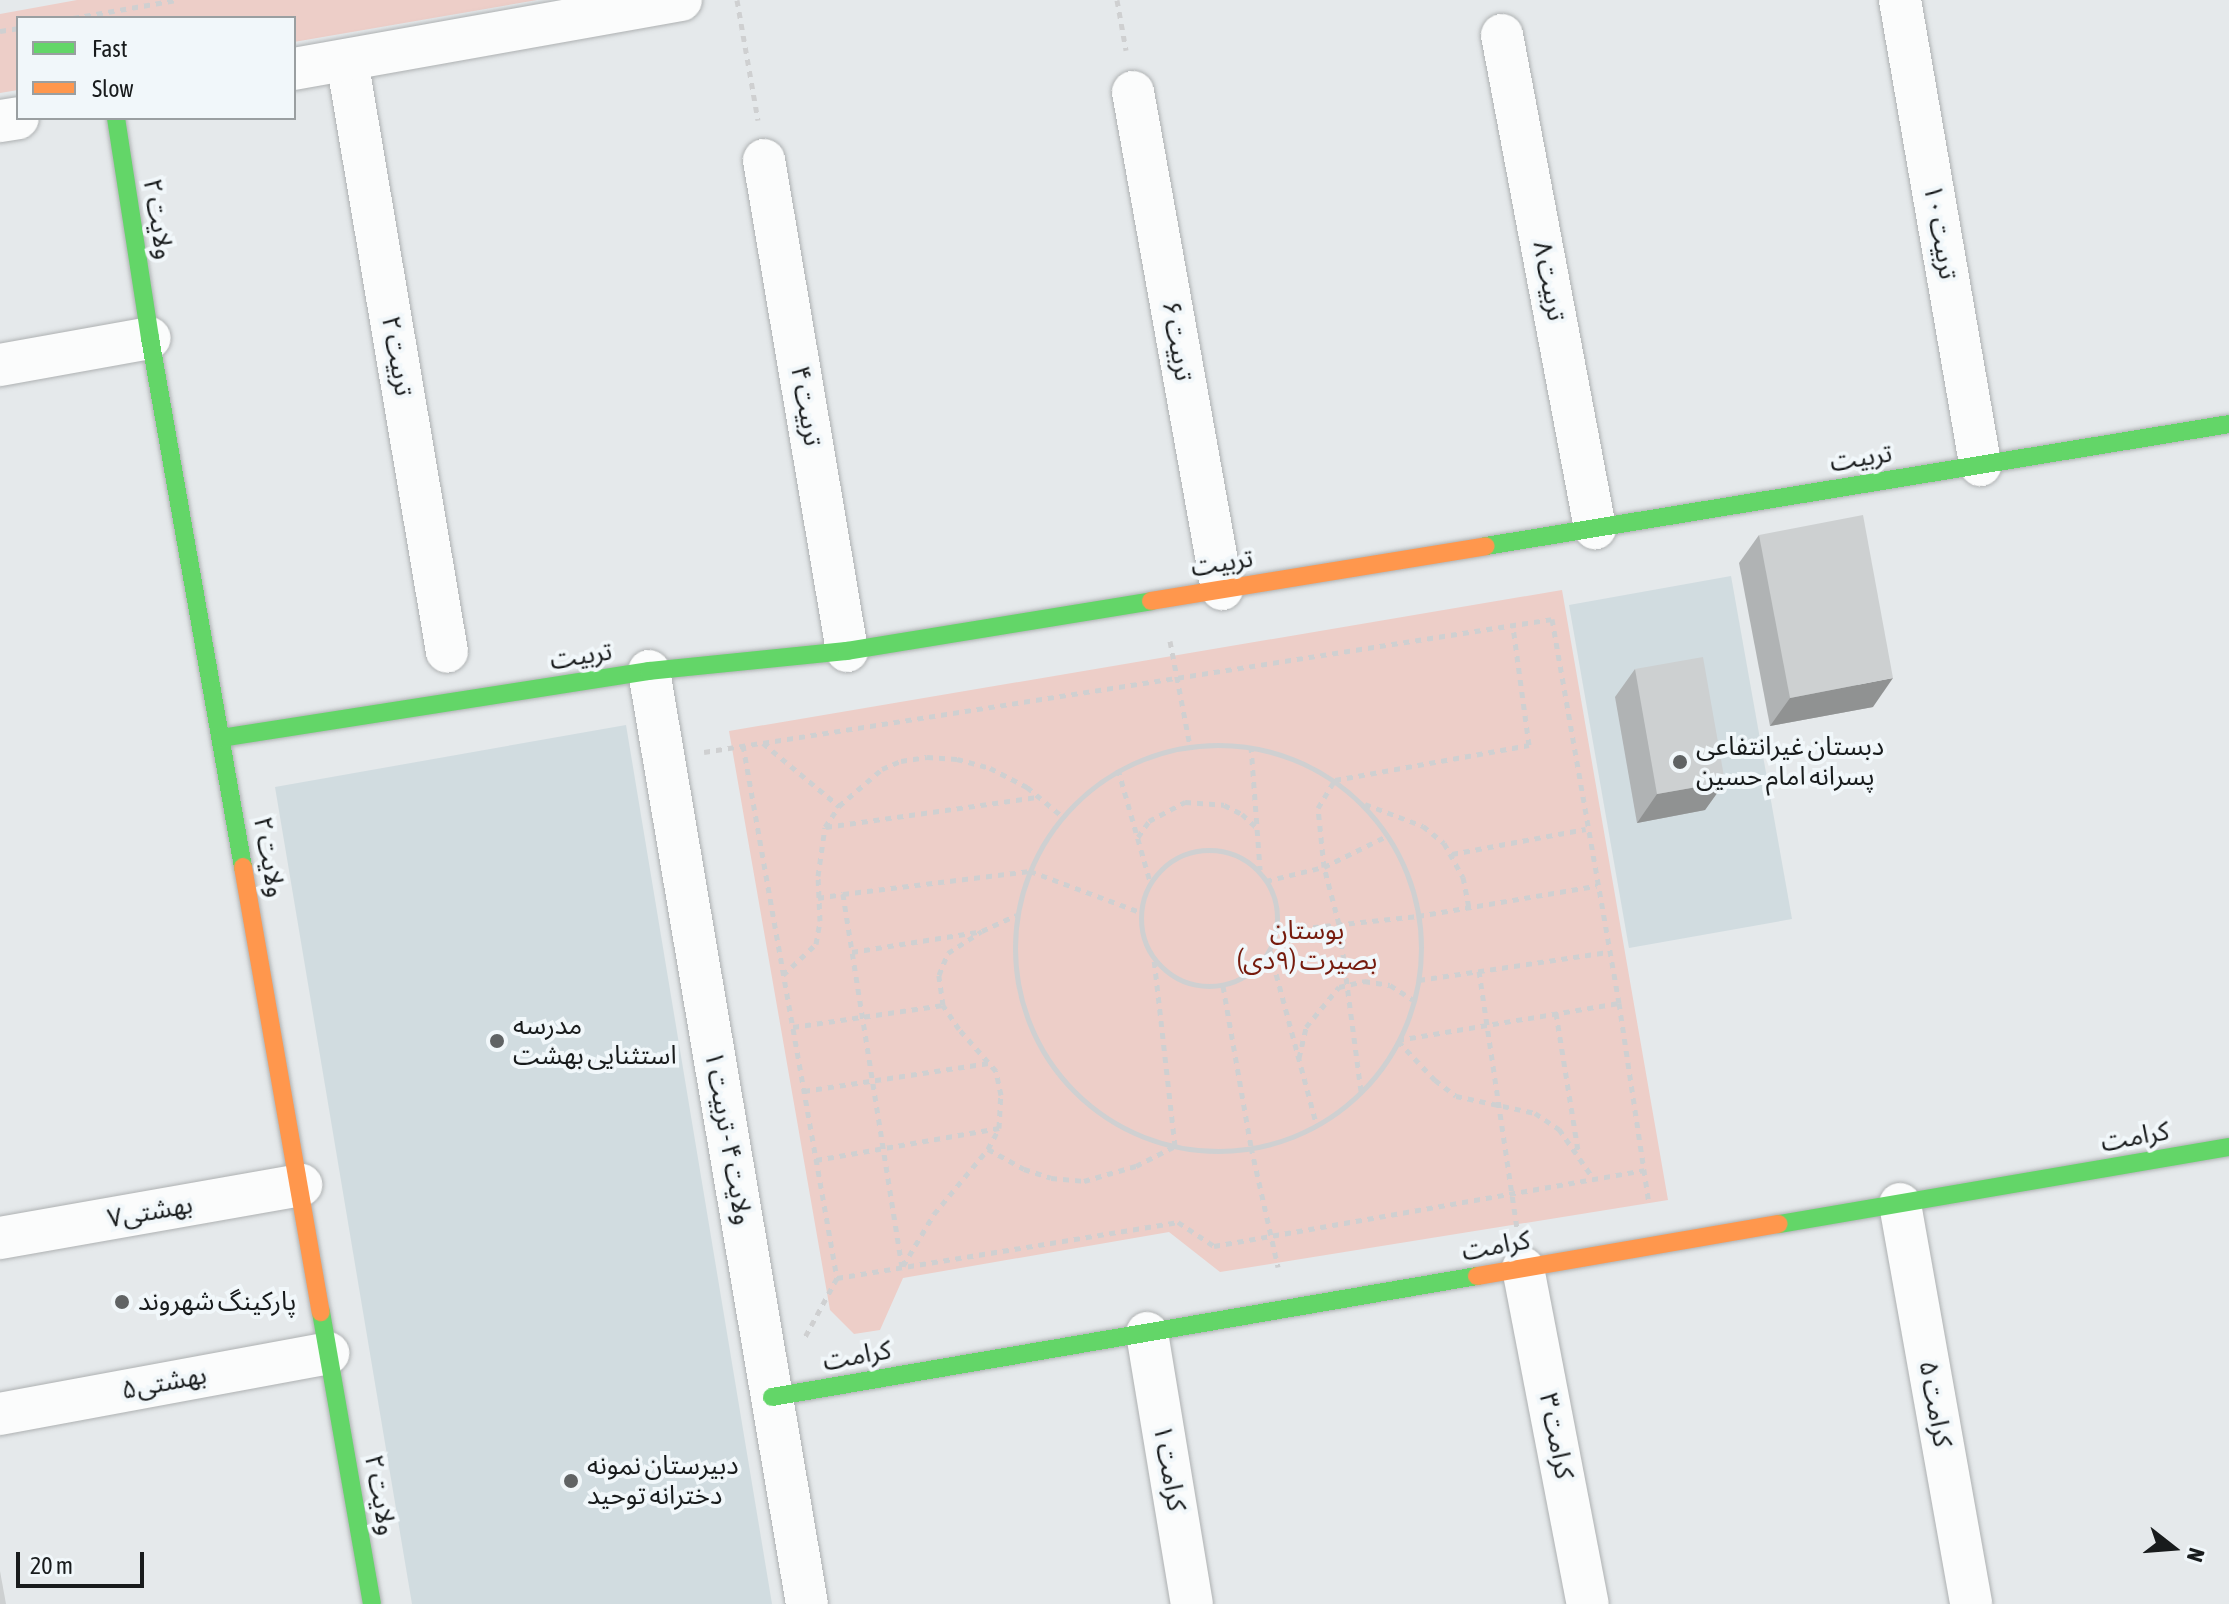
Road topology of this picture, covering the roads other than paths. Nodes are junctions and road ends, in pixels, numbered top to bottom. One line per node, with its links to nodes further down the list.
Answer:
1 (681, 0): 4 (street)
2 (1900, 0): 12 (street, تربیت ۱۰)
3 (1502, 35): 13 (street, تربیت ۸)
4 (347, 60): 5 (street); 16 (street, تربیت ۲)
5 (296, 69)
6 (1133, 92): 14 (street, تربیت ۶)
7 (116, 120): 9 (street, ولایت ۲)
8 (764, 160): 15 (street, تربیت ۴)
9 (150, 338): 10 (street); 18 (street, ولایت ۲)
10 (0, 365)
11 (2229, 424): 12 (street, تربیت)
12 (1980, 465): 13 (street, تربیت)
13 (1595, 528): 14 (street, تربیت)
14 (1222, 589): 15 (street, تربیت)
15 (847, 651): 17 (street, تربیت)
16 (447, 652)
17 (649, 671): 18 (street, تربیت); 26 (street, ولایت ۴ - تربیت ۱)
18 (221, 738): 20 (street, ولایت ۲)
19 (2229, 1147): 21 (street, کرامت)
20 (301, 1185): 22 (street, بهشتی۷); 25 (street, ولایت ۲)
21 (1900, 1204): 23 (street, کرامت); 32 (street, کرامت ۵)
22 (0, 1238)
23 (1523, 1268): 24 (street, کرامت); 31 (street, کرامت ۳)
24 (1147, 1333): 26 (street, کرامت); 30 (street, کرامت ۱)
25 (328, 1353): 27 (street, بهشتی۵); 28 (street, ولایت ۲)
26 (772, 1397): 29 (street, ولایت ۴ - تربیت ۱)
27 (0, 1414)
28 (372, 1604)
29 (807, 1604)
30 (1192, 1604)
31 (1588, 1604)
32 (1971, 1604)

